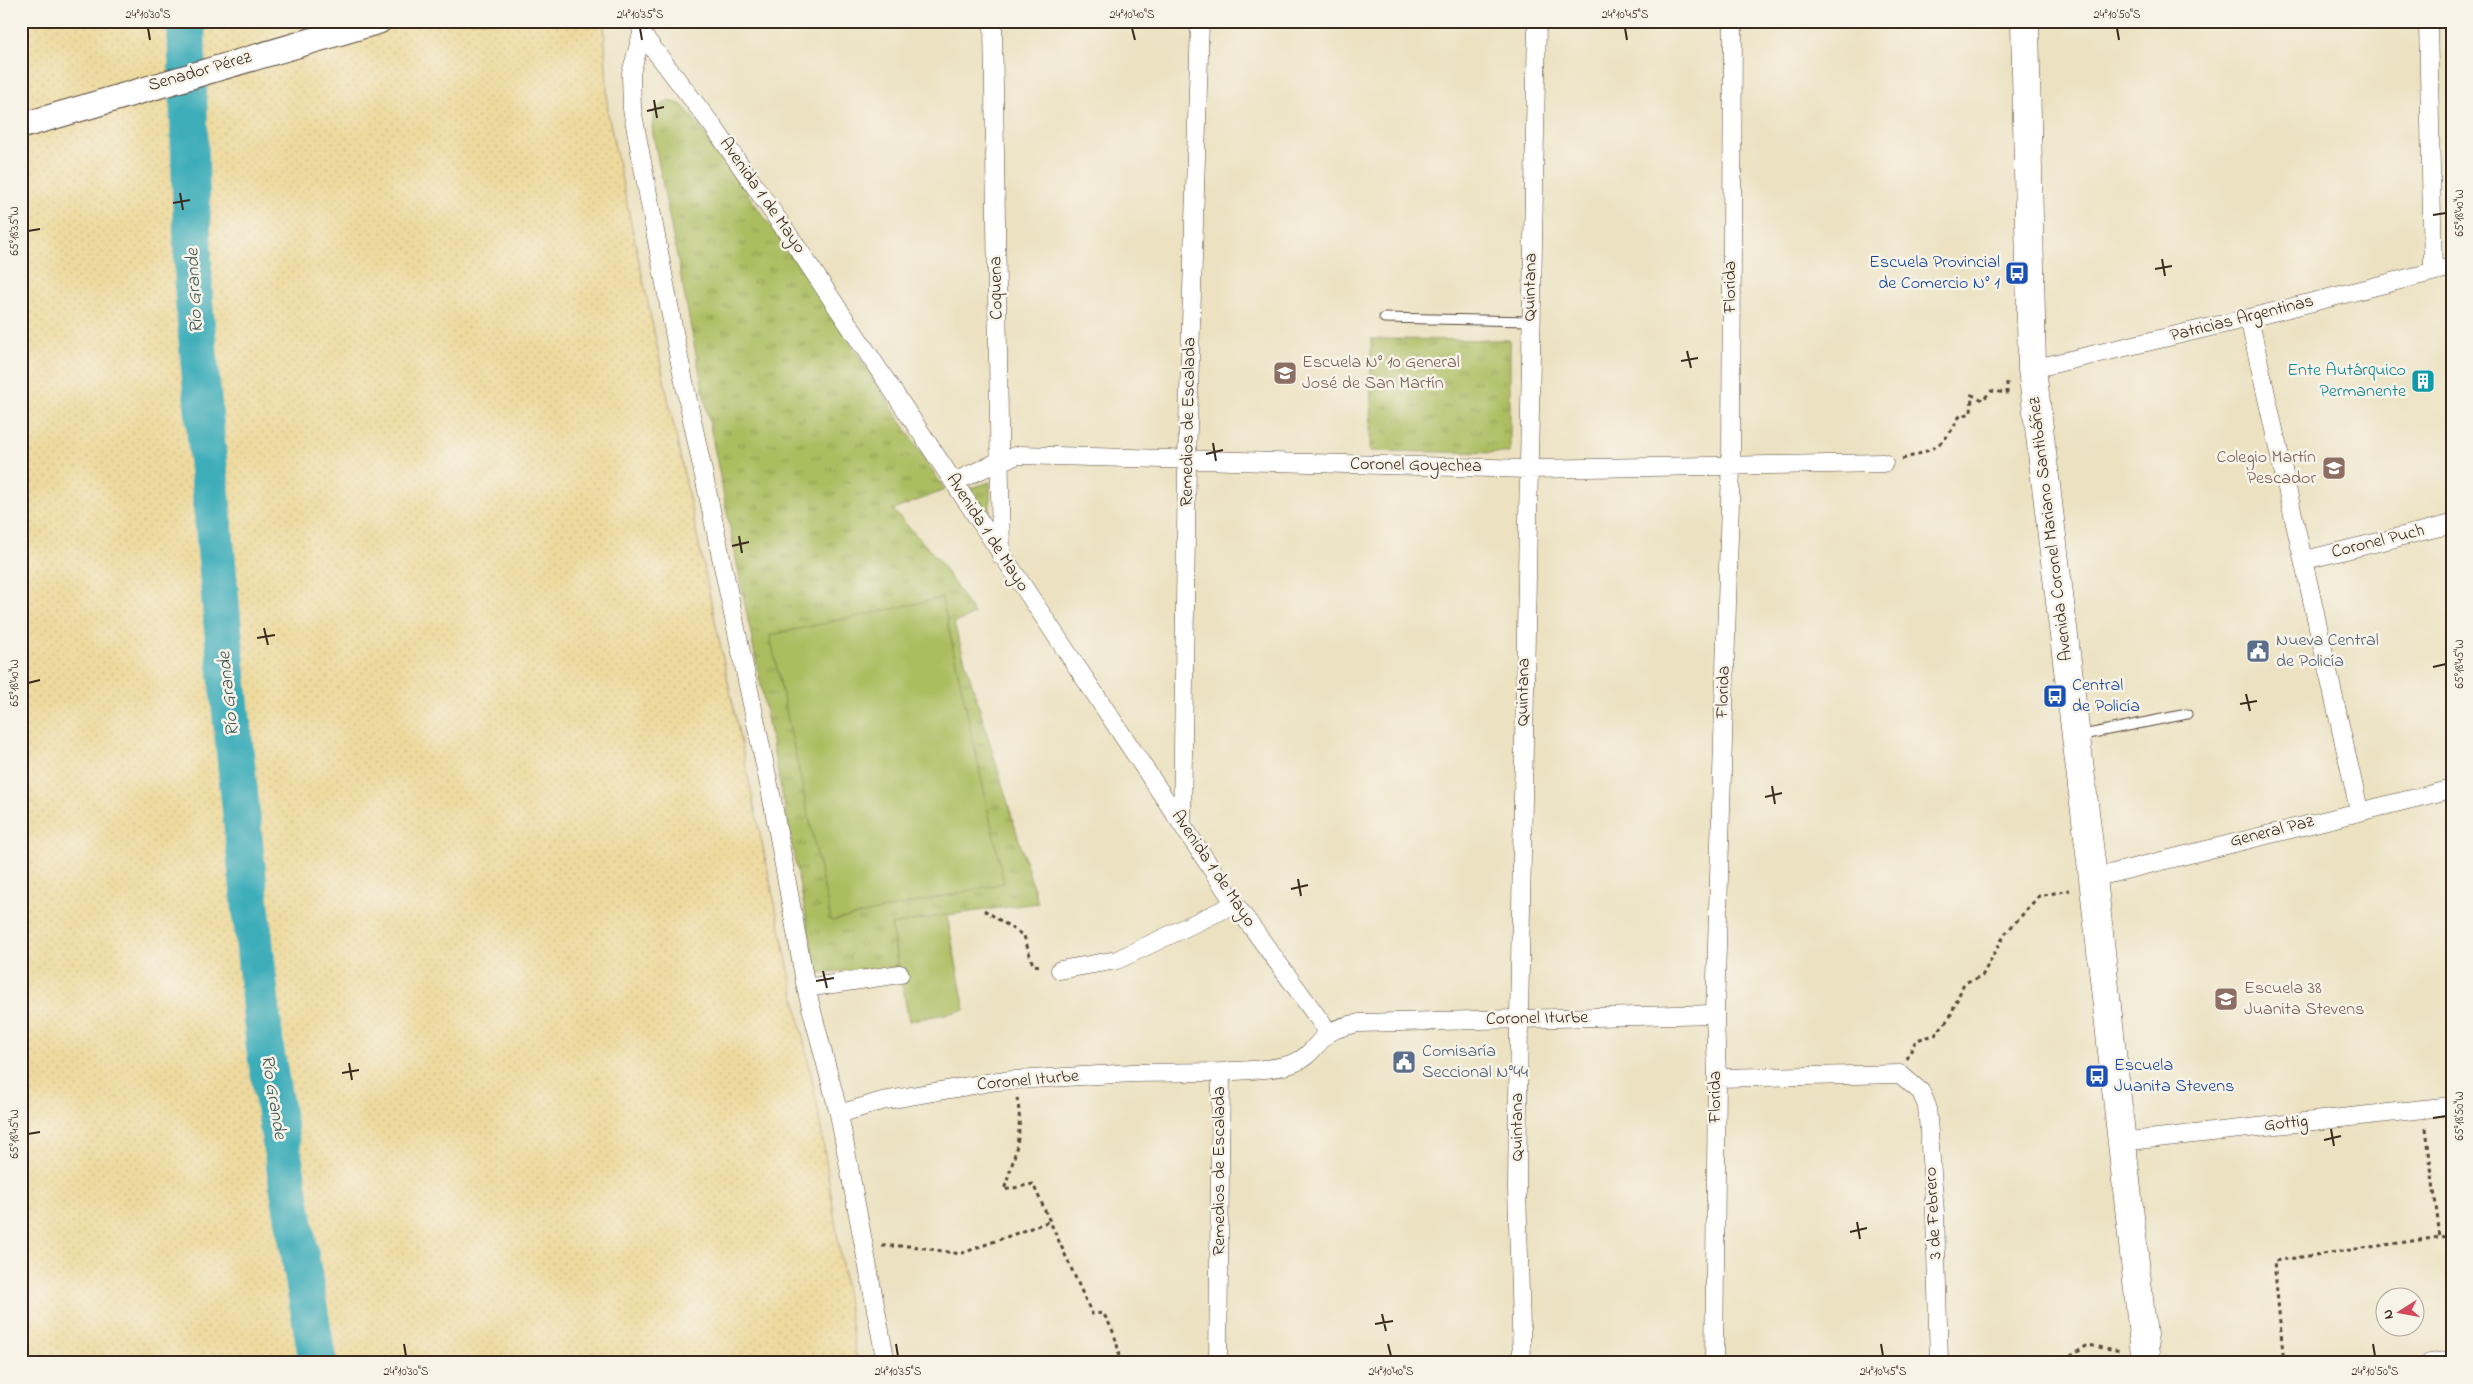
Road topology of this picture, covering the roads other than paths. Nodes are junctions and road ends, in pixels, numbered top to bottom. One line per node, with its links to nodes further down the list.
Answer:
1 (379, 21): 9 (main road, Senador Pérez)
2 (993, 21): 16 (street, Coquena)
3 (1200, 21): 17 (street, Remedios de Escalada)
4 (1537, 21): 14 (street, Quintana)
5 (1733, 21): 19 (street, Florida)
6 (2025, 21): 15 (main road, Avenida Coronel Mariano Santibáñez)
7 (2428, 21): 11 (street)
8 (641, 28): 21 (street, Avenida 1 de Mayo); 34 (street)
9 (21, 126)
10 (2452, 267): 11 (street, Patricias Argentinas)
11 (2433, 271): 13 (street, Patricias Argentinas)
12 (1384, 318): 14 (lane)
13 (2249, 318): 15 (street, Patricias Argentinas); 24 (street)
14 (1530, 321): 20 (street, Quintana)
15 (2020, 370): 26 (main road, Avenida Coronel Mariano Santibáñez)
16 (1000, 460): 17 (street, Coronel Goyechea); 21 (street, Coronel Goyechea); 23 (street, Coquena)
17 (1188, 460): 20 (street, Coronel Goyechea); 29 (street, Remedios de Escalada)
18 (1884, 463): 19 (street, Coronel Goyechea)
19 (1731, 467): 20 (street, Coronel Goyechea); 35 (street, Florida)
20 (1528, 469): 36 (street, Quintana)
21 (954, 482): 23 (street, Avenida 1 de Mayo)
22 (2452, 524): 24 (street, Coronel Puch)
23 (1001, 556): 29 (street, Avenida 1 de Mayo)
24 (2304, 560): 28 (street)
25 (2187, 714): 26 (lane)
26 (2075, 737): 30 (main road, Avenida Coronel Mariano Santibáñez)
27 (2452, 788): 28 (street, General Paz)
28 (2359, 810): 30 (street, General Paz)
29 (1182, 824): 31 (street, Avenida 1 de Mayo)
30 (2093, 878): 43 (main road, Avenida Coronel Mariano Santibáñez)
31 (1235, 904): 32 (street); 38 (street, Avenida 1 de Mayo)
32 (1060, 970)
33 (900, 974): 34 (street)
34 (806, 988): 42 (street)
35 (1715, 1014): 36 (street, Coronel Iturbe); 40 (street, Florida)
36 (1519, 1020): 37 (street, Coronel Iturbe); 47 (street, Quintana)
37 (1358, 1023): 38 (street, Remedios de Escalada)
38 (1329, 1033): 39 (street, Remedios de Escalada)
39 (1220, 1072): 42 (street, Coronel Iturbe); 46 (street, Remedios de Escalada)
40 (1716, 1078): 48 (street, Florida); 49 (street, 3 de Febrero)
41 (2452, 1106): 43 (street, Gottig)
42 (839, 1114): 45 (street)
43 (2120, 1142): 50 (main road, Avenida Coronel Mariano Santibáñez)
44 (2452, 1360): 51 (street)
45 (886, 1363)
46 (1218, 1363)
47 (1522, 1363)
48 (1714, 1363)
49 (1939, 1363)
50 (2146, 1363)
51 (2430, 1363)

